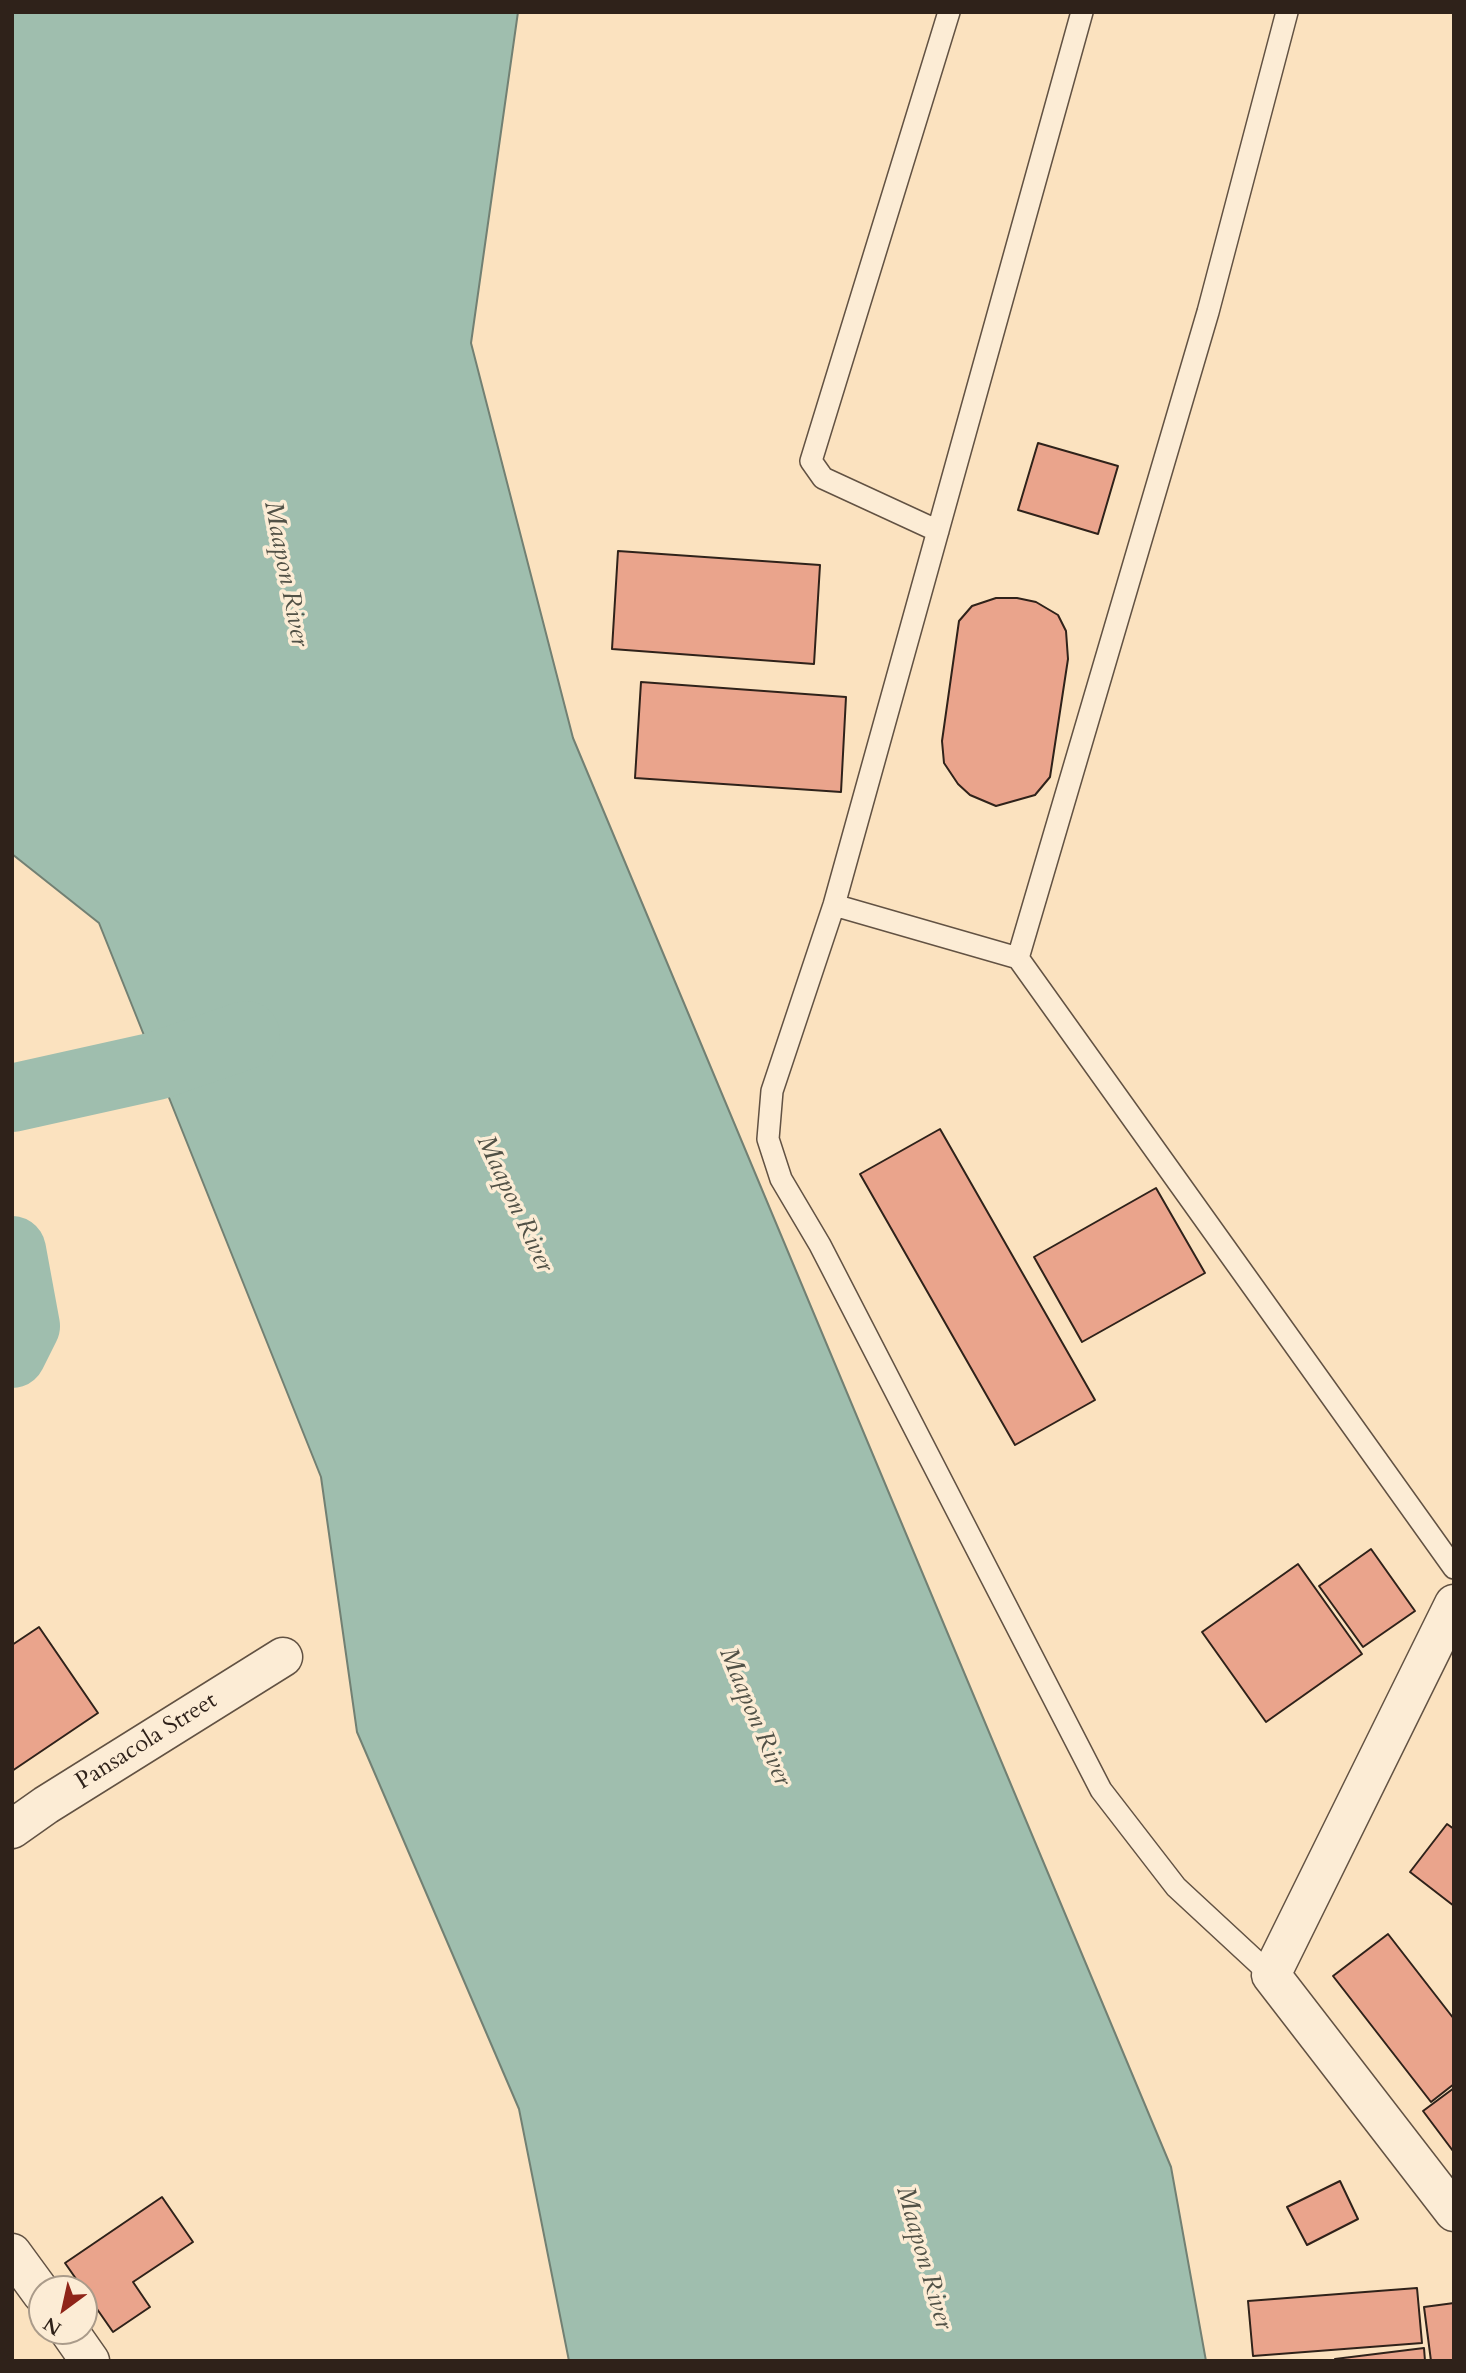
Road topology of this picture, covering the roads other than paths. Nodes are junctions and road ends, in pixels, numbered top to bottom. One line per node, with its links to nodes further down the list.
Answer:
1 (949, 12): 4 (lane)
2 (1082, 12): 4 (lane)
3 (1287, 12): 6 (lane)
4 (938, 531): 5 (lane)
5 (834, 905): 6 (lane); 11 (lane)
6 (1018, 958): 7 (lane)
7 (1454, 1569)
8 (1454, 1604): 11 (street)
9 (283, 1657): 10 (street, Pansacola Street)
10 (12, 1829)
11 (1271, 1975): 12 (street)
12 (1454, 2212)
13 (12, 2253): 14 (street)
14 (28, 2275)
15 (79, 2345): 16 (street)
16 (90, 2361)

